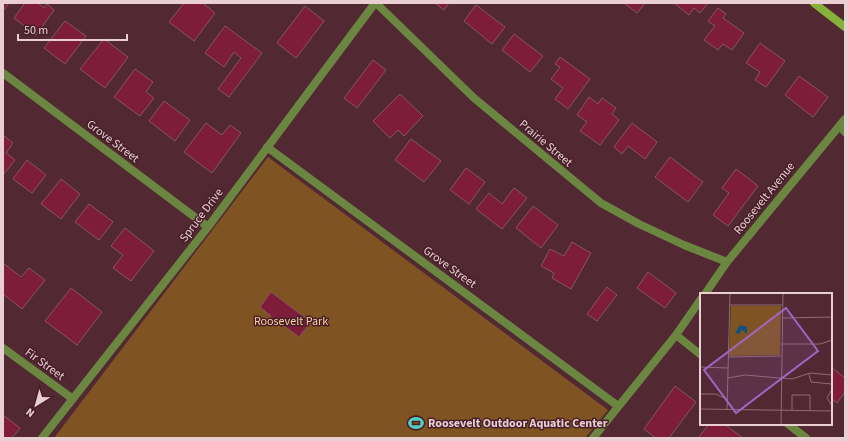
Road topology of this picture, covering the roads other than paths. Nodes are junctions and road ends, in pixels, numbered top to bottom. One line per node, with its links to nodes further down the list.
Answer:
1 (376, 3): 8 (street, Spruce Drive); 10 (street, Prairie Street)
2 (814, 3): 3 (main road)
3 (845, 27)
4 (3, 73): 9 (street, Grove Street)
5 (845, 119): 6 (street, Roosevelt Avenue)
6 (839, 126): 7 (lane); 10 (street, Roosevelt Avenue)
7 (845, 133)
8 (267, 147): 9 (street, Spruce Drive); 17 (street, Grove Street)
9 (208, 228): 16 (street, Spruce Drive)
10 (727, 262): 11 (street, Roosevelt Avenue)
11 (706, 293)
12 (700, 300): 13 (street)
13 (676, 335): 15 (street); 17 (street)
14 (3, 348): 16 (street, Fir Street)
15 (700, 354)
16 (73, 399): 19 (street, Spruce Drive)
17 (618, 406): 20 (street)
18 (789, 425): 21 (street)
19 (42, 438)
20 (593, 438)
21 (806, 438)

